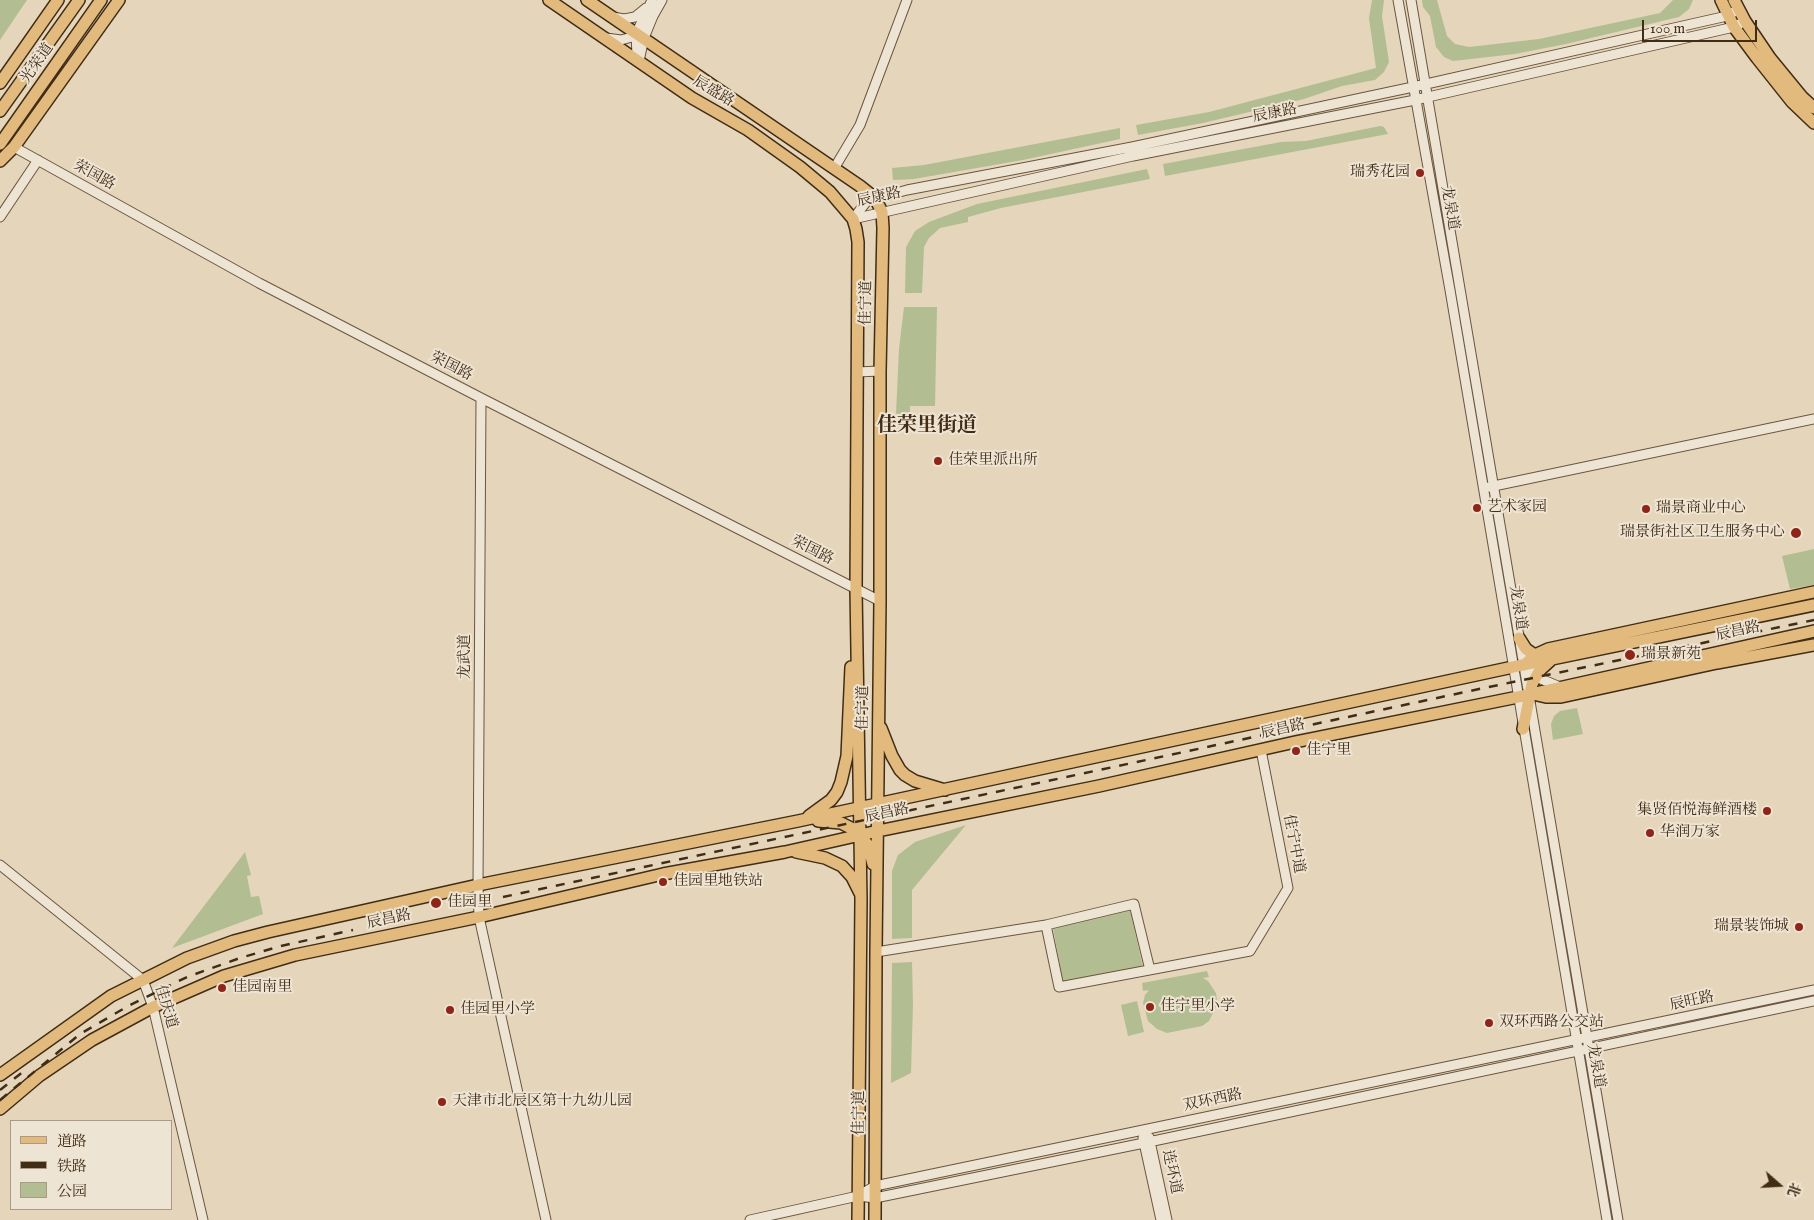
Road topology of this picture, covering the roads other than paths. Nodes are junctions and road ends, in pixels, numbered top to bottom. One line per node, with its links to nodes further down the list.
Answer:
1 (58, 0): 21 (main road)
2 (79, 0): 27 (main road, 光荣道)
3 (101, 0): 29 (main road, 光荣道)
4 (119, 0): 30 (main road)
5 (549, 0): 19 (main road, 辰盛路)
6 (587, 0): 14 (main road, 辰盛路)
7 (662, 0): 18 (street)
8 (907, 0): 33 (street)
9 (1398, 0): 23 (street, 龙泉道)
10 (1411, 0): 22 (street, 龙泉道)
11 (1721, 0): 15 (main road)
12 (651, 2): 14 (street); 18 (street)
13 (1736, 5): 15 (street, 辰康路); 16 (main road)
14 (610, 16): 18 (main road, 辰盛路)
15 (1727, 16): 17 (main road); 22 (street, 辰康路)
16 (1745, 21): 17 (street, 辰康路); 26 (main road)
17 (1734, 27): 24 (street, 辰康路); 28 (main road)
18 (640, 36): 19 (street); 20 (street); 33 (main road, 辰盛路)
19 (605, 38): 20 (main road, 辰盛路)
20 (639, 61): 37 (main road, 辰盛路)
21 (0, 83)
22 (1426, 84): 23 (street, 辰康路); 24 (street, 龙泉道)
23 (1413, 86): 25 (street, 龙泉道); 34 (street, 辰康路)
24 (1428, 97): 25 (street, 辰康路); 42 (street, 龙泉道)
25 (1415, 100): 35 (street, 辰康路); 43 (street, 龙泉道)
26 (1814, 108)
27 (0, 111)
28 (1814, 123)
29 (0, 144)
30 (14, 147): 31 (street, 荣国路); 32 (main road)
31 (38, 160): 36 (street); 40 (street, 荣国路)
32 (0, 161)
33 (834, 168): 34 (main road, 辰盛路)
34 (875, 198): 35 (main road, 佳宁道); 37 (street, 辰康路)
35 (882, 212): 37 (street, 辰康路); 38 (main road, 佳宁道)
36 (0, 216)
37 (853, 219): 39 (main road, 佳宁道)
38 (880, 371): 39 (street); 46 (main road, 佳宁道)
39 (857, 372): 44 (main road, 佳宁道)
40 (481, 398): 44 (street, 荣国路); 70 (street, 龙武道)
41 (1814, 419): 42 (street)
42 (1494, 486): 43 (street); 50 (street, 龙泉道)
43 (1483, 489): 50 (street, 龙泉道)
44 (856, 589): 46 (street, 荣国路); 49 (main road, 佳宁道)
45 (1814, 592): 52 (main road)
46 (880, 601): 59 (main road, 佳宁道)
47 (1814, 605): 53 (main road, 辰昌路)
48 (1814, 631): 56 (main road, 辰昌路)
49 (857, 635): 64 (main road, 佳宁道); 65 (main road)
50 (1514, 639): 52 (main road); 54 (street)
51 (1814, 645): 57 (main road)
52 (1534, 656): 53 (main road); 54 (main road)
53 (1550, 660): 54 (main road, 辰昌路); 55 (main road)
54 (1518, 666): 55 (street); 57 (street, 龙泉道); 58 (street, 龙泉道); 62 (main road, 辰昌路)
55 (1535, 676): 56 (street); 57 (main road)
56 (1560, 687): 57 (main road, 辰昌路)
57 (1529, 693): 58 (main road, 辰昌路); 60 (main road); 81 (street, 龙泉道)
58 (1518, 697): 60 (street, 龙泉道); 61 (main road, 辰昌路)
59 (879, 724): 62 (main road); 63 (main road, 佳宁道)
60 (1523, 728): 82 (street, 龙泉道)
61 (1261, 750): 66 (main road, 辰昌路); 76 (street, 佳宁中道)
62 (947, 790): 63 (main road, 辰昌路)
63 (878, 804): 64 (main road, 辰昌路); 66 (main road, 佳宁道)
64 (860, 808): 65 (main road, 辰昌路); 67 (main road, 佳宁道)
65 (798, 821): 67 (main road); 70 (main road, 辰昌路)
66 (878, 831): 67 (main road, 辰昌路); 71 (main road, 佳宁道)
67 (861, 835): 68 (main road, 辰昌路); 71 (main road); 72 (main road, 佳宁道)
68 (785, 852): 72 (main road); 73 (main road, 辰昌路)
69 (0, 864): 77 (street, 佳庆道)
70 (478, 885): 73 (street, 龙武道); 77 (main road, 辰昌路)
71 (877, 888): 75 (main road, 佳宁道)
72 (861, 900): 90 (main road, 佳宁道)
73 (479, 917): 80 (main road, 辰昌路); 92 (street, 龙武道)
74 (1046, 925): 75 (street); 76 (street, 佳宁中道); 76 (street)
75 (876, 952): 89 (main road, 佳宁道)
76 (1150, 970)
77 (143, 980): 80 (street, 佳庆道); 85 (main road, 辰昌路)
78 (1814, 990): 81 (street, 辰旺路)
79 (1814, 1001): 83 (street, 辰旺路)
80 (153, 1008): 86 (main road, 辰昌路); 91 (street, 佳庆道)
81 (1587, 1038): 82 (street, 辰旺路); 83 (street, 龙泉道)
82 (1576, 1040): 84 (street, 龙泉道); 87 (street, 双环西路)
83 (1589, 1048): 84 (street, 辰旺路); 99 (street, 龙泉道)
84 (1578, 1051): 88 (street, 双环西路); 98 (street, 龙泉道)
85 (0, 1075)
86 (0, 1109)
87 (1144, 1130): 88 (street, 连环道); 89 (street, 双环西路)
88 (1147, 1142): 89 (street, 双环西路); 96 (street, 连环道); 97 (street, 连环道)
89 (876, 1192): 90 (street); 95 (main road, 佳宁道)
90 (858, 1196): 93 (street); 94 (main road, 佳宁道)
91 (203, 1220)
92 (546, 1220)
93 (750, 1220)
94 (858, 1220)
95 (875, 1220)
96 (1161, 1220)
97 (1167, 1220)
98 (1607, 1220)
99 (1618, 1220)

